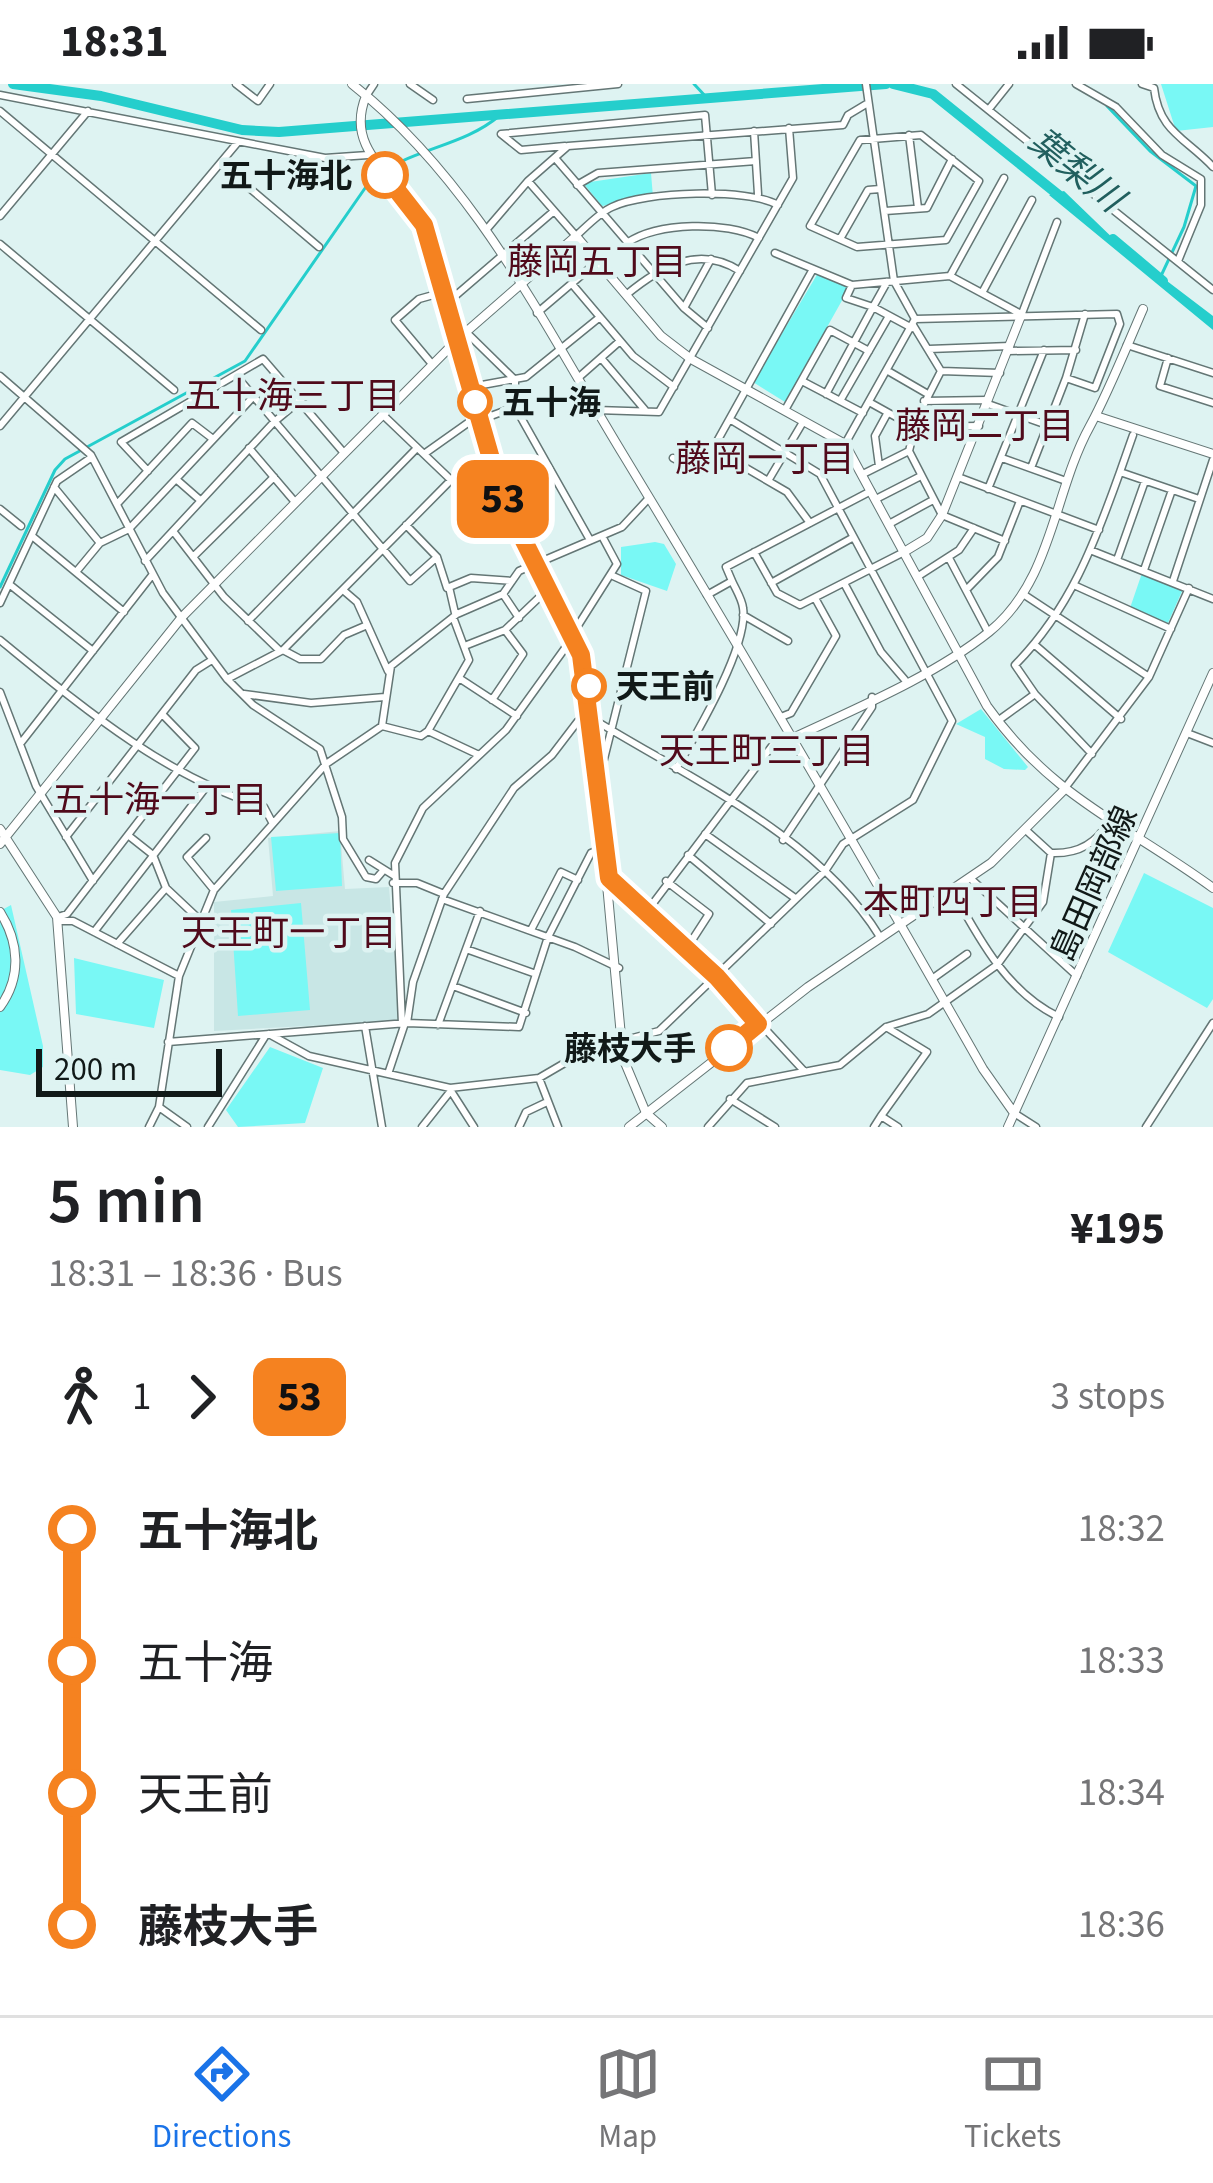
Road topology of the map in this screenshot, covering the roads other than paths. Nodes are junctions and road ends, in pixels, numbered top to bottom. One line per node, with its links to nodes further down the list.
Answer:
1 (236, 84): 2 (street)
2 (270, 84)
3 (352, 84): 15 (street)
4 (374, 84): 15 (street)
5 (410, 84): 17 (street)
6 (525, 84): 13 (street)
7 (618, 84): 13 (street)
8 (866, 84): 18 (street)
9 (956, 84): 19 (street)
10 (1009, 84): 19 (street)
11 (1076, 84): 46 (street)
12 (1142, 84): 36 (street)
13 (533, 91): 16 (street)
14 (0, 95): 21 (street)
15 (366, 96): 29 (street); 53 (street)
16 (466, 99)
17 (433, 100)
18 (868, 103): 22 (street); 26 (street)
19 (988, 110): 65 (street)
20 (0, 111): 30 (street)
21 (88, 111): 27 (street); 30 (street)
22 (789, 128): 23 (street); 45 (street)
23 (754, 131): 24 (street); 33 (street)
24 (706, 135): 28 (street); 28 (street); 35 (street)
25 (909, 136): 26 (street); 32 (street); 47 (street)
26 (874, 138): 40 (street); 56 (street)
27 (238, 142): 29 (street); 34 (street)
28 (568, 146): 31 (street)
29 (366, 150): 76 (street)
30 (51, 154): 51 (street); 57 (street)
31 (555, 158): 38 (street); 39 (street)
32 (952, 159): 47 (street); 60 (street)
33 (756, 161): 35 (street); 41 (street)
34 (220, 164): 57 (street); 61 (street)
35 (709, 165): 39 (street); 42 (street)
36 (1213, 167)
37 (1004, 178): 70 (street)
38 (528, 181): 48 (street); 53 (street)
39 (577, 185): 50 (street)
40 (882, 189): 49 (street); 56 (street)
41 (758, 194): 42 (street); 45 (street)
42 (712, 195): 50 (street)
43 (1213, 195): 46 (street)
44 (1032, 200): 77 (street)
45 (778, 205): 55 (street)
46 (1201, 205): 65 (street)
47 (918, 208): 49 (street)
48 (554, 211): 54 (street); 63 (street)
49 (885, 212): 60 (street)
50 (601, 214): 54 (street); 58 (street)
51 (0, 216)
52 (1057, 222): 85 (street)
53 (486, 230): 63 (street)
54 (576, 236): 66 (street); 72 (street)
55 (759, 238): 58 (street); 68 (street)
56 (840, 239): 60 (street)
57 (155, 241): 88 (street); 91 (street)
58 (627, 243): 69 (street)
59 (0, 244): 88 (street)
60 (890, 245): 71 (street)
61 (319, 247)
62 (775, 253): 67 (street)
63 (502, 255): 72 (street); 79 (street)
64 (711, 259): 68 (street); 69 (street); 80 (street)
65 (1178, 261): 75 (street)
66 (597, 262): 73 (street); 78 (street)
67 (813, 269): 74 (street); 119 (street)
68 (740, 272): 90 (street)
69 (653, 273): 78 (street); 80 (street)
70 (950, 276): 71 (street); 77 (street)
71 (891, 281): 74 (street); 81 (street); 89 (street)
72 (519, 284): 83 (street); 92 (street)
73 (572, 284): 83 (street); 87 (street)
74 (852, 285): 81 (street)
75 (1213, 290)
76 (444, 292): 79 (street); 105 (street)
77 (982, 293): 85 (street)
78 (626, 296): 104 (street)
79 (447, 303): 92 (street)
80 (684, 308): 90 (street)
81 (873, 308): 86 (street); 94 (street)
82 (1143, 309): 95 (street)
83 (537, 314): 101 (street)
84 (1085, 314): 85 (street); 99 (street); 121 (street)
85 (1021, 315): 89 (street); 96 (street)
86 (890, 316): 89 (street); 100 (street)
87 (600, 317): 93 (street); 101 (street)
88 (90, 319): 120 (street); 123 (street)
89 (913, 324): 97 (street); 106 (street)
90 (708, 328): 104 (street)
91 (261, 330)
92 (462, 335): 105 (street); 114 (street); 117 (street)
93 (620, 340): 102 (street); 118 (street)
94 (854, 342): 100 (street); 115 (street); 122 (street)
95 (1127, 345): 103 (street); 121 (street)
96 (1009, 348): 97 (street); 98 (street); 108 (street)
97 (929, 349): 107 (street)
98 (1044, 350): 99 (street); 138 (street)
99 (1077, 350): 111 (street)
100 (869, 351): 127 (street)
101 (561, 353): 113 (street); 114 (street)
102 (601, 358): 113 (street); 134 (street)
103 (1168, 358): 109 (street); 130 (street)
104 (691, 359): 118 (street); 119 (street)
105 (432, 364): 137 (street)
106 (888, 371): 125 (street); 128 (street)
107 (940, 371): 108 (street); 125 (street)
108 (1000, 373): 129 (street)
109 (1213, 373)
110 (0, 376): 123 (street)
111 (1066, 378): 121 (street); 144 (street)
112 (238, 379): 124 (street); 126 (street); 163 (street)
113 (577, 379): 132 (street)
114 (514, 380): 117 (street); 131 (street)
115 (802, 381): 122 (street); 133 (street)
116 (316, 387): 126 (street)
117 (471, 387): 140 (street)
118 (674, 387): 134 (street)
119 (747, 389): 133 (street); 141 (street)
120 (174, 390)
121 (1100, 390): 139 (street)
122 (826, 394): 127 (street)
123 (25, 396): 145 (street); 157 (street)
124 (253, 397): 143 (street); 149 (street)
125 (926, 398): 129 (street); 147 (street)
126 (299, 400): 143 (street); 156 (street)
127 (840, 401): 136 (street)
128 (869, 402): 135 (street); 136 (street)
129 (989, 402): 138 (street); 146 (street)
130 (1213, 404)
131 (515, 407): 140 (street); 202 (street)
132 (596, 410): 134 (street); 178 (street)
133 (784, 410): 142 (street)
134 (646, 412)
135 (888, 412): 147 (street); 161 (street)
136 (862, 413): 150 (street)
137 (382, 415): 153 (street); 156 (street)
138 (1018, 415): 144 (street); 160 (street)
139 (1099, 416): 158 (street); 173 (street)
140 (480, 418): 153 (street); 215 (street)
141 (730, 420): 152 (street); 154 (street)
142 (804, 420): 150 (street); 154 (street)
143 (274, 422): 151 (street); 170 (street)
144 (1048, 425): 162 (street)
145 (0, 426)
146 (979, 426): 147 (street); 166 (street)
147 (914, 427): 155 (street)
148 (1133, 435): 164 (street)
149 (213, 439): 163 (street); 169 (street)
150 (845, 444): 165 (street)
151 (249, 448): 167 (street); 181 (street)
152 (715, 450): 159 (street); 171 (street)
153 (420, 451): 187 (street); 193 (street)
154 (786, 451): 171 (street); 186 (street)
155 (909, 451): 161 (street); 168 (street)
156 (344, 453): 170 (street)
157 (91, 456): 174 (street); 184 (street)
158 (1213, 457): 179 (street)
159 (674, 458)
160 (1002, 458): 162 (street); 175 (street)
161 (880, 466): 165 (street)
162 (1031, 468): 173 (street)
163 (148, 471): 184 (street)
164 (1120, 472): 172 (street); 197 (street)
165 (863, 474): 177 (street)
166 (958, 476): 175 (street); 189 (street)
167 (274, 477): 183 (street); 210 (street)
168 (920, 477): 177 (street); 180 (street)
169 (176, 479): 181 (street); 195 (street)
170 (320, 479): 183 (street); 187 (street)
171 (769, 481): 190 (street)
172 (1145, 481): 176 (street); 213 (street)
173 (1069, 482): 188 (street)
174 (54, 488): 199 (street); 204 (street)
175 (988, 489): 182 (street)
176 (1172, 490): 179 (street); 217 (street)
177 (874, 495): 186 (street); 191 (street)
178 (649, 498): 196 (street); 237 (street)
179 (1199, 499): 224 (street)
180 (933, 500): 189 (street); 191 (street)
181 (200, 501): 198 (street)
182 (1020, 501): 188 (street); 203 (street)
183 (295, 502): 227 (street)
184 (117, 503): 195 (street)
185 (0, 508): 192 (street)
186 (838, 508): 190 (street); 201 (street)
187 (351, 514): 206 (street); 247 (street)
188 (1058, 514): 197 (street); 236 (street)
189 (942, 515): 194 (street); 209 (street)
190 (809, 524): 208 (street)
191 (889, 524): 209 (street)
192 (21, 526)
193 (406, 526): 206 (street); 211 (street)
194 (974, 528): 203 (street); 212 (street)
195 (130, 529): 204 (street); 214 (street)
196 (620, 529): 200 (street); 205 (street)
197 (1099, 530): 207 (street)
198 (173, 531): 210 (street); 214 (street)
199 (32, 536): 218 (street); 226 (street)
200 (602, 536): 202 (street); 205 (street)
201 (854, 538): 216 (street); 225 (street)
202 (590, 541): 215 (street)
203 (1005, 541): 234 (street)
204 (100, 543): 218 (street)
205 (608, 547): 220 (street)
206 (382, 550): 211 (street); 233 (street)
207 (1090, 550): 213 (street); 229 (street)
208 (754, 552): 223 (street); 225 (street)
209 (904, 552): 216 (street); 221 (street)
210 (193, 557): 227 (street)
211 (437, 557): 230 (street)
212 (949, 558): 221 (street); 234 (street)
213 (1117, 560): 217 (street)
214 (145, 561): 219 (street)
215 (535, 563): 222 (street); 232 (street)
216 (872, 568): 228 (street); 263 (street)
217 (1144, 569): 224 (street)
218 (76, 572): 241 (street)
219 (153, 574): 241 (street); 244 (street)
220 (613, 576): 252 (street); 284 (street)
221 (917, 577): 260 (street)
222 (512, 581): 230 (street); 235 (street)
223 (732, 581): 237 (street); 242 (street)
224 (1173, 581): 231 (street)
225 (771, 583): 238 (street)
226 (9, 584): 240 (street); 258 (street)
227 (214, 584): 244 (street); 247 (street)
228 (844, 584): 238 (street); 268 (street)
229 (1076, 586): 245 (street); 249 (street)
230 (449, 587): 243 (street)
231 (1189, 588): 239 (street); 249 (street)
232 (548, 589): 246 (street); 252 (street)
233 (343, 590): 248 (street); 259 (street)
234 (966, 590): 251 (street)
235 (503, 593): 243 (street); 246 (street)
236 (1023, 593): 245 (street); 251 (street)
237 (707, 596): 255 (street)
238 (815, 598): 278 (street)
239 (1213, 599)
240 (0, 603)
241 (124, 611): 258 (street)
242 (743, 615): 254 (street); 255 (street)
243 (454, 616): 256 (street); 262 (street)
244 (182, 617): 261 (street); 282 (street)
245 (1058, 617): 257 (street); 265 (street)
246 (519, 618): 250 (street)
247 (248, 621): 259 (street)
248 (365, 626): 259 (street); 262 (street)
249 (1171, 629): 265 (street)
250 (505, 630): 256 (street); 275 (street)
251 (988, 632): 260 (street)
252 (573, 636): 277 (street); 279 (street)
253 (0, 640): 269 (street)
254 (788, 641)
255 (736, 643): 278 (street); 297 (street)
256 (467, 645): 266 (street)
257 (1035, 645): 272 (street); 280 (street)
258 (92, 651): 269 (street)
259 (281, 651): 267 (street)
260 (957, 652): 263 (street); 281 (street)
261 (212, 660): 267 (street); 276 (street)
262 (388, 670): 273 (street)
263 (925, 670): 268 (street); 311 (street)
264 (1213, 673): 286 (street, 島田岡部線)
265 (1149, 677): 280 (street)
266 (459, 678): 275 (street); 285 (street)
267 (226, 679): 271 (street)
268 (905, 680): 274 (street)
269 (62, 690): 282 (street); 290 (street)
270 (0, 692): 290 (street)
271 (241, 694): 273 (street); 294 (street)
272 (1035, 694): 281 (street); 292 (street)
273 (387, 696): 283 (street)
274 (872, 697): 288 (street); 298 (street)
275 (492, 700): 277 (street)
276 (163, 715): 291 (street); 296 (street)
277 (518, 716): 293 (street)
278 (781, 717): 288 (street)
279 (593, 719): 284 (street); 295 (street); 332 (street)
280 (1121, 719): 292 (street)
281 (997, 721): 300 (street)
282 (99, 722): 291 (street); 301 (street)
283 (382, 726): 285 (street); 294 (street)
284 (611, 730): 295 (street); 297 (street)
285 (428, 731): 293 (street)
286 (1187, 733): 289 (street); 313 (street, 島田岡部線)
287 (778, 738): 302 (street)
288 (793, 738): 298 (street)
289 (1213, 743)
290 (20, 744): 301 (street)
291 (139, 746): 296 (street); 309 (street)
292 (1092, 754): 300 (street)
293 (480, 755): 324 (street)
294 (326, 764): 304 (street); 321 (street)
295 (597, 765): 315 (street)
296 (179, 769): 299 (street); 308 (street)
297 (676, 769): 302 (street)
298 (820, 784): 311 (street); 312 (street)
299 (207, 786): 304 (street); 317 (street)
300 (1063, 791): 303 (street); 306 (street)
301 (42, 797): 309 (street); 314 (street)
302 (730, 804): 307 (street); 312 (street)
303 (1108, 822): 313 (street); 316 (street)
304 (272, 823): 330 (street)
305 (0, 829): 314 (street)
306 (1028, 832): 316 (street); 323 (street)
307 (705, 834): 318 (street); 333 (street)
308 (128, 836): 317 (street); 326 (street)
309 (66, 837): 326 (street)
310 (206, 838): 330 (street)
311 (852, 839): 320 (street); 340 (street)
312 (782, 840): 320 (street)
313 (1138, 842): 329 (street); 354 (street, 島田岡部線)
314 (2, 843): 337 (street)
315 (606, 847): 322 (street); 325 (street)
316 (1051, 853): 342 (street)
317 (153, 855): 328 (street); 343 (street)
318 (688, 855): 327 (street); 339 (street)
319 (369, 860): 321 (street)
320 (825, 871): 333 (street); 345 (street)
321 (382, 872): 324 (street)
322 (609, 878): 334 (street); 351 (street)
323 (970, 878): 331 (street); 342 (street)
324 (393, 879): 332 (street); 363 (street)
325 (578, 880): 341 (street); 344 (street)
326 (93, 881): 337 (street)
327 (665, 881): 334 (street); 347 (street)
328 (166, 888): 338 (street); 346 (street)
329 (1213, 888)
330 (214, 890): 338 (street)
331 (952, 890): 340 (street); 350 (street)
332 (443, 897): 335 (street); 363 (street)
333 (796, 899): 339 (street)
334 (648, 910): 347 (street)
335 (480, 911): 341 (street); 348 (street)
336 (0, 912): 359 (street)
337 (57, 919): 343 (street); 382 (street)
338 (200, 920): 353 (street)
339 (771, 923): 355 (street)
340 (901, 924): 345 (street); 356 (street)
341 (531, 930): 344 (street)
342 (1025, 931): 350 (street); 354 (street)
343 (94, 932): 346 (street)
344 (548, 937): 351 (street); 352 (street)
345 (880, 938): 364 (street)
346 (117, 944): 353 (street)
347 (687, 948): 355 (street)
348 (466, 949): 352 (street); 357 (street)
349 (967, 954): 356 (street)
350 (998, 965): 358 (street); 361 (street)
351 (619, 968): 370 (street)
352 (537, 974): 360 (street)
353 (179, 976): 369 (street)
354 (1077, 976): 361 (street, 島田岡部線)
355 (717, 977): 364 (street); 370 (street)
356 (932, 980): 358 (street)
357 (453, 986): 360 (street); 365 (street)
358 (945, 1002): 367 (street); 380 (street)
359 (0, 1007)
360 (526, 1012): 365 (street)
361 (1059, 1017): 380 (street, 島田岡部線)
362 (1213, 1022): 399 (street)
363 (404, 1023): 365 (street); 366 (street); 373 (street)
364 (758, 1024): 372 (street); 379 (street)
365 (438, 1025)
366 (365, 1026): 368 (street); 371 (street)
367 (886, 1027): 372 (street); 381 (street)
368 (268, 1035): 369 (street); 371 (street); 385 (street)
369 (168, 1042): 378 (street)
370 (622, 1044): 374 (street); 379 (street)
371 (373, 1071): 373 (street); 386 (street)
372 (804, 1071): 376 (street)
373 (388, 1074): 375 (street)
374 (539, 1078): 375 (street); 377 (street)
375 (452, 1089): 387 (street); 388 (street)
376 (730, 1099): 393 (street); 394 (street)
377 (547, 1102): 389 (street); 390 (street)
378 (159, 1107): 383 (street); 384 (street)
379 (646, 1113): 391 (street); 392 (street)
380 (1014, 1113): 397 (street, 島田岡部線); 398 (street)
381 (881, 1116): 395 (street); 396 (street)
382 (73, 1127)
383 (149, 1127)
384 (187, 1127)
385 (208, 1127)
386 (382, 1127)
387 (422, 1127)
388 (474, 1127)
389 (519, 1127)
390 (558, 1127)
391 (629, 1127)
392 (662, 1127)
393 (708, 1127)
394 (775, 1127)
395 (874, 1127)
396 (898, 1127)
397 (1008, 1127)
398 (1036, 1127)
399 (1146, 1127)

